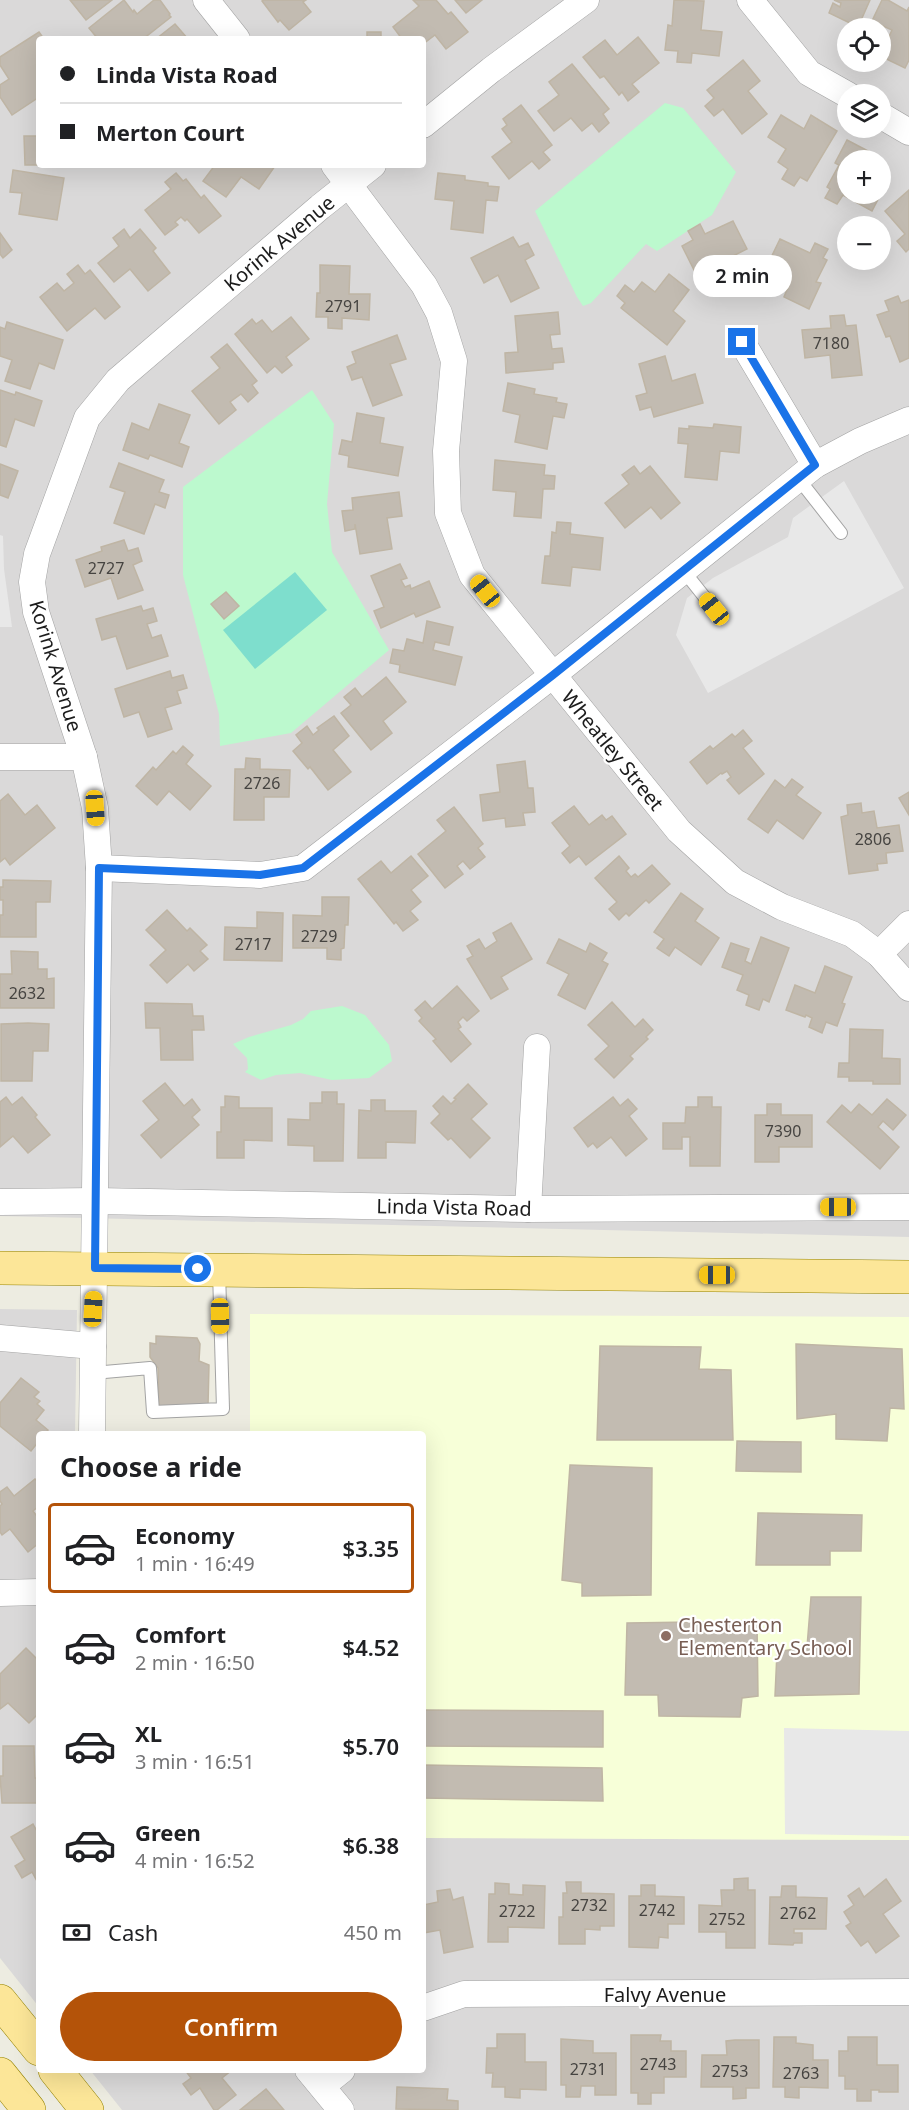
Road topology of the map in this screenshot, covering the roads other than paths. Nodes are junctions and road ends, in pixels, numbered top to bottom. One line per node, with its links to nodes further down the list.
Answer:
1 (206, 0): 4 (street)
2 (586, 0): 7 (street)
3 (750, 0): 5 (street)
4 (235, 36)
5 (837, 89)
6 (891, 121): 8 (street)
7 (426, 123)
8 (909, 132)
9 (364, 168): 10 (street, Korink Avenue)
10 (342, 175): 17 (street, Wheatley Street); 19 (street, Korink Avenue)
11 (742, 342): 13 (street)
12 (909, 420): 13 (street)
13 (807, 472): 14 (lane); 15 (street)
14 (841, 533)
15 (683, 570): 16 (lane); 17 (street)
16 (714, 609)
17 (553, 675): 20 (street); 22 (street, Wheatley Street)
18 (0, 757): 19 (street)
19 (84, 757): 20 (street, Korink Avenue)
20 (99, 868): 25 (street, Korink Avenue)
21 (909, 924): 22 (street)
22 (879, 954): 23 (street, Wheatley Street)
23 (909, 988)
24 (537, 1047): 28 (street)
25 (96, 1200): 26 (street, Linda Vista Road); 28 (street, Linda Vista Road); 30 (street, Korink Avenue)
26 (0, 1202)
27 (909, 1207): 28 (street, Linda Vista Road)
28 (528, 1209)
29 (0, 1268): 30 (main road)
30 (95, 1268): 31 (main road); 34 (street, Korink Avenue)
31 (219, 1270): 32 (main road); 35 (lane)
32 (909, 1277)
33 (0, 1338): 34 (street)
34 (93, 1346): 35 (street, Korink Avenue)
35 (93, 1373): 36 (street, Korink Avenue)
36 (92, 1431)
37 (36, 1592): 38 (street)
38 (0, 1593)
39 (909, 1992): 41 (street, Falvy Avenue)
40 (0, 2001): 42 (main road)
41 (426, 2007)
42 (36, 2045)
43 (58, 2073): 48 (main road)
44 (332, 2073): 46 (street)
45 (0, 2074): 47 (main road)
46 (315, 2078): 49 (street)
47 (29, 2110)
48 (87, 2110)
49 (341, 2110)

